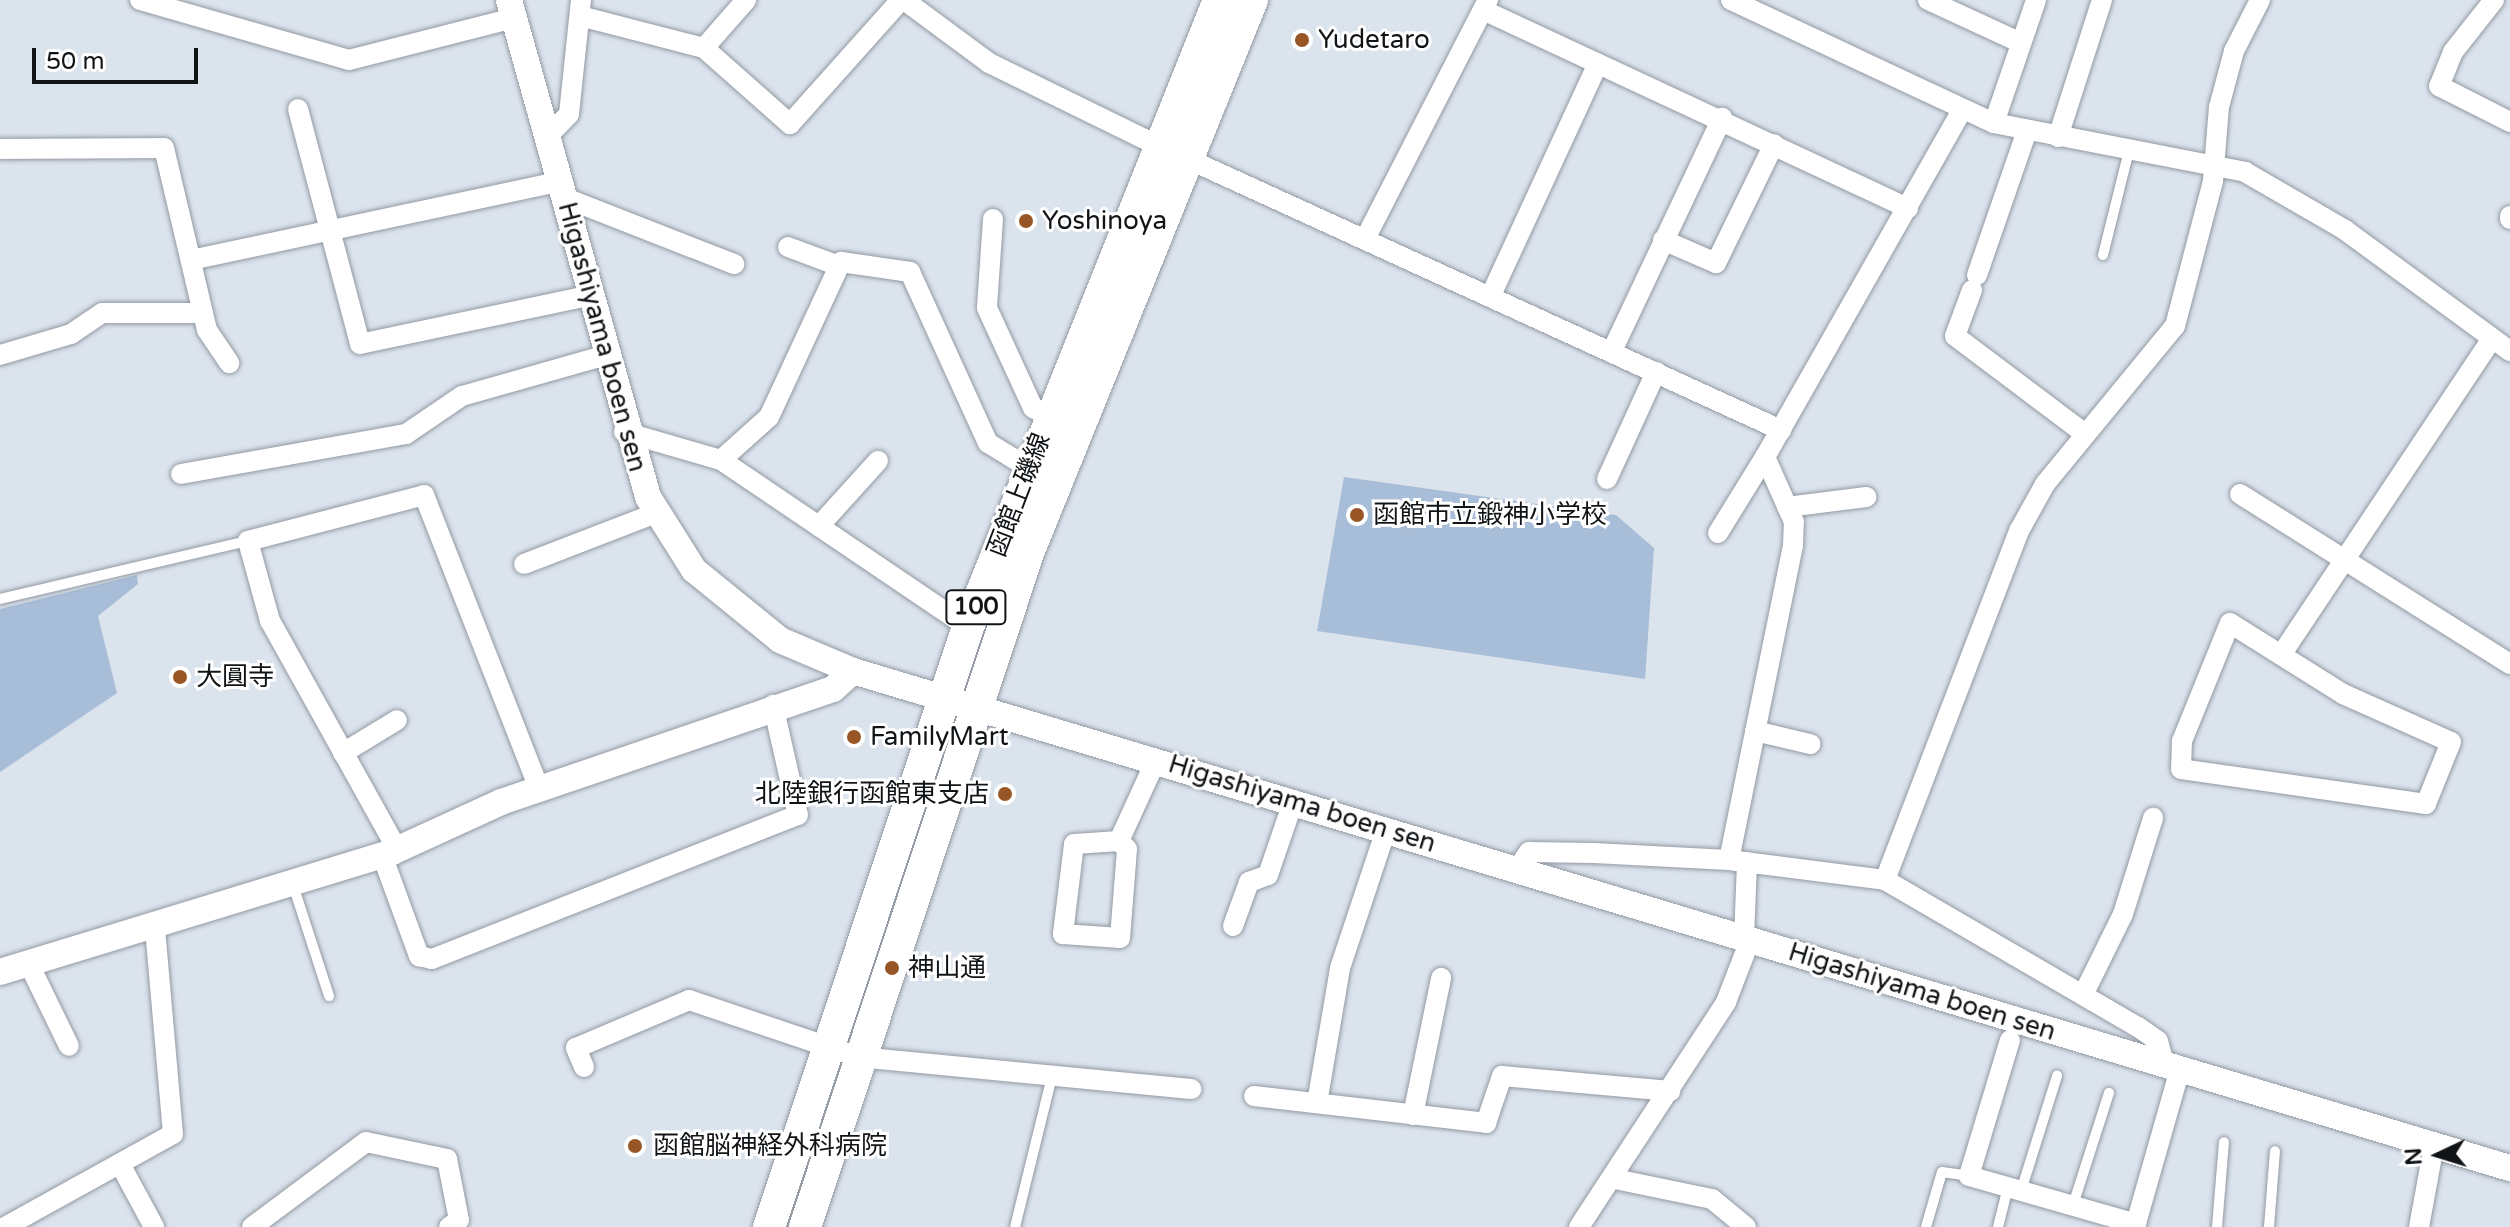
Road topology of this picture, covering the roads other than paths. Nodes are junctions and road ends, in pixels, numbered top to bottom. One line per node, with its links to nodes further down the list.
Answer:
1 (140, 0): 14 (street)
2 (746, 0): 16 (street)
3 (903, 0): 16 (street); 28 (street)
4 (1219, 0): 28 (main road, 函館上磯線 / 100)
5 (1252, 0): 28 (main road, 函館上磯線 / 100)
6 (1731, 0): 19 (street)
7 (1928, 0): 15 (street)
8 (2036, 0): 15 (street)
9 (2102, 0): 24 (street)
10 (2260, 0): 30 (street)
11 (2494, 0): 21 (street)
12 (1486, 5): 17 (street); 35 (street)
13 (580, 8): 16 (street); 25 (street)
14 (511, 9): 25 (street, Higashiyama boen sen)
15 (2021, 43): 22 (street)
16 (704, 48)
17 (1598, 63): 20 (street); 42 (street)
18 (298, 109): 34 (street)
19 (1962, 110): 22 (street); 32 (street)
20 (1722, 118): 26 (street); 36 (street)
21 (2510, 122)
22 (1994, 123): 23 (street)
23 (2027, 131): 24 (street); 55 (street)
24 (2058, 137): 29 (street)
25 (546, 138): 31 (street, Higashiyama boen sen)
26 (1774, 144): 32 (street); 36 (street)
27 (0, 149): 39 (street)
28 (1175, 151): 35 (street); 52 (main road, 函館上磯線 / 100); 76 (main road, 函館上磯線 / 100)
29 (2129, 151): 30 (street); 38 (lane)
30 (2212, 165): 45 (street); 55 (street)
31 (561, 189): 34 (street); 40 (street); 43 (street, Higashiyama boen sen)
32 (1908, 208): 53 (street)
33 (993, 219): 52 (street)
34 (332, 230): 39 (street); 43 (street)
35 (1366, 237): 42 (street)
36 (1663, 240): 46 (street)
37 (788, 247): 41 (street)
38 (2103, 255)
39 (191, 260): 44 (street)
40 (734, 264)
41 (839, 266): 57 (street); 59 (street)
42 (1491, 295): 46 (street)
43 (588, 296): 49 (street, Higashiyama boen sen)
44 (203, 313): 48 (street); 50 (street)
45 (2492, 339): 47 (street); 69 (street)
46 (1612, 351): 51 (street)
47 (2510, 351)
48 (0, 355)
49 (603, 356): 54 (street, Higashiyama boen sen); 60 (street)
50 (229, 363)
51 (1656, 372): 53 (street); 61 (street)
52 (1049, 416): 59 (main road, 函館上磯線 / 100)
53 (1781, 430): 56 (street)
54 (624, 432): 57 (street); 65 (street, Higashiyama boen sen)
55 (2085, 434): 91 (street)
56 (1765, 457): 64 (street); 67 (street)
57 (721, 460): 66 (street)
58 (878, 461): 66 (street)
59 (1029, 468): 72 (main road, 函館上磯線 / 100)
60 (181, 474)
61 (1607, 479)
62 (2240, 494): 69 (street)
63 (1866, 497): 64 (street)
64 (1787, 507): 79 (street)
65 (656, 513): 70 (street); 75 (street, Higashiyama boen sen)
66 (819, 526): 72 (street)
67 (1718, 533)
68 (248, 541): 71 (lane); 81 (street); 83 (street)
69 (2343, 563): 73 (street); 74 (street)
70 (524, 564)
71 (0, 599)
72 (968, 627): 76 (main road, 函館上磯線 / 100)
73 (2281, 655): 73 (street)
74 (2510, 664)
75 (853, 671): 76 (street, Higashiyama boen sen); 77 (street)
76 (960, 700): 82 (street, Higashiyama boen sen); 102 (main road, 函館上磯線 / 100); 104 (main road, 函館上磯線 / 100)
77 (773, 705): 83 (street); 88 (street)
78 (397, 720): 81 (street)
79 (1755, 731): 80 (street); 89 (street)
80 (1810, 744)
81 (343, 753): 88 (street)
82 (1156, 760): 84 (street, Higashiyama boen sen); 87 (street)
83 (539, 788): 88 (street)
84 (1293, 802): 86 (street, Higashiyama boen sen); 93 (street)
85 (2153, 818): 99 (street)
86 (1386, 830): 90 (street, Higashiyama boen sen); 113 (street)
87 (1119, 841): 87 (street)
88 (390, 852): 92 (street)
89 (1738, 861): 90 (street); 91 (street); 95 (street)
90 (1517, 869): 95 (street, Higashiyama boen sen)
91 (1885, 880): 99 (street)
92 (293, 885): 94 (street); 100 (lane)
93 (1233, 926)
94 (155, 929): 96 (street); 118 (street)
95 (1747, 939): 105 (street, Higashiyama boen sen); 110 (street)
96 (29, 964): 97 (street); 103 (street)
97 (0, 972)
98 (1441, 978): 114 (street)
99 (2083, 995): 105 (street)
100 (329, 996)
101 (2010, 1040): 120 (street)
102 (826, 1043): 104 (street); 106 (street); 129 (main road, 函館上磯線 / 100)
103 (69, 1046)
104 (858, 1057): 107 (street); 130 (main road, 函館上磯線 / 100)
105 (2172, 1066): 116 (street, Higashiyama boen sen); 124 (street)
106 (584, 1067)
107 (1052, 1076): 109 (street); 131 (lane)
108 (2057, 1076): 122 (lane)
109 (1191, 1089)
110 (1670, 1091): 114 (street); 121 (street)
111 (2109, 1093): 123 (lane)
112 (1254, 1096): 113 (street)
113 (1317, 1103): 114 (street)
114 (1413, 1115)
115 (2224, 1142): 136 (lane)
116 (2434, 1145): 119 (street, Higashiyama boen sen); 138 (street)
117 (2275, 1151): 137 (lane)
118 (120, 1164): 125 (street); 126 (street)
119 (2510, 1168)
120 (1969, 1176): 122 (street); 134 (lane)
121 (1615, 1179): 132 (street); 133 (street)
122 (2014, 1189): 123 (street); 135 (lane)
123 (2073, 1205): 124 (street)
124 (2136, 1225)
125 (5, 1227)
126 (154, 1227)
127 (252, 1227): 128 (street)
128 (449, 1227)
129 (769, 1227)
130 (805, 1227)
131 (1015, 1227)
132 (1579, 1227)
133 (1746, 1227)
134 (1926, 1227)
135 (1998, 1227)
136 (2217, 1227)
137 (2269, 1227)
138 (2419, 1227)

